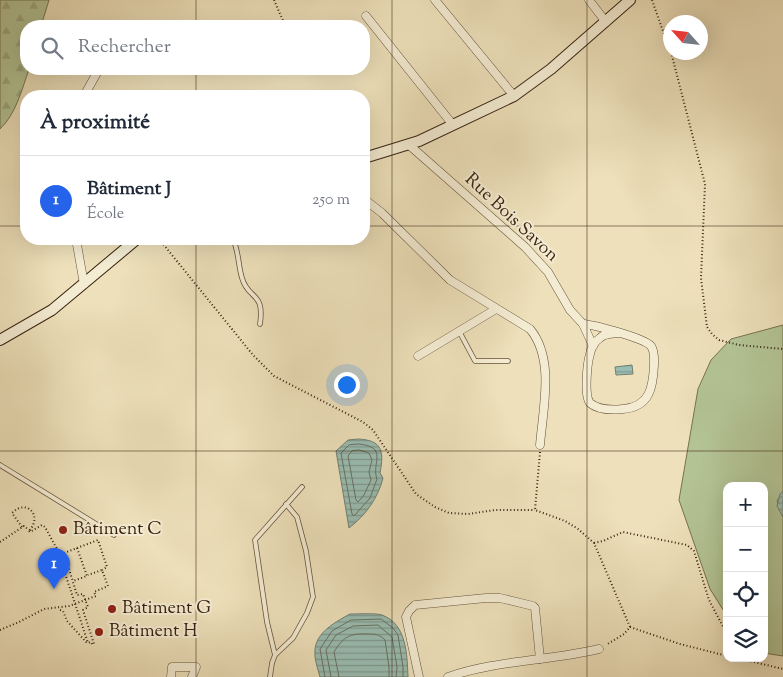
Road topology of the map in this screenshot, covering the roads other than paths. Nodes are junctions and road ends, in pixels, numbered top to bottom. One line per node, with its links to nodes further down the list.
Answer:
1 (434, 0): 10 (street)
2 (589, 0): 7 (street)
3 (630, 0): 7 (street)
4 (366, 16): 5 (street)
5 (369, 20)
6 (370, 21): 11 (street)
7 (606, 22): 10 (street)
8 (96, 75): 9 (street)
9 (87, 90)
10 (514, 96): 11 (street)
11 (453, 125): 12 (street)
12 (408, 144): 13 (street); 21 (street, Rue Bois Savon)
13 (370, 156)
14 (370, 204): 19 (street)
15 (77, 245): 18 (street)
16 (130, 245): 18 (street)
17 (236, 245): 20 (lane)
18 (84, 284): 24 (street)
19 (496, 309): 22 (street); 28 (street)
20 (260, 324)
21 (582, 324): 23 (street); 25 (street, Rue Bois Savon)
22 (459, 331): 26 (street); 27 (lane)
23 (618, 333): 25 (street); 25 (street)
24 (1, 338)
25 (593, 346)
26 (418, 356)
27 (508, 360)
28 (540, 445)
29 (0, 465): 32 (lane)
30 (302, 487): 31 (lane)
31 (286, 504): 34 (lane); 34 (lane)
32 (114, 535)
33 (599, 649): 35 (street)
34 (274, 654): 38 (lane)
35 (540, 660): 39 (street); 40 (street)
36 (171, 677): 37 (street)
37 (192, 677)
38 (270, 677)
39 (419, 677)
40 (448, 677)

